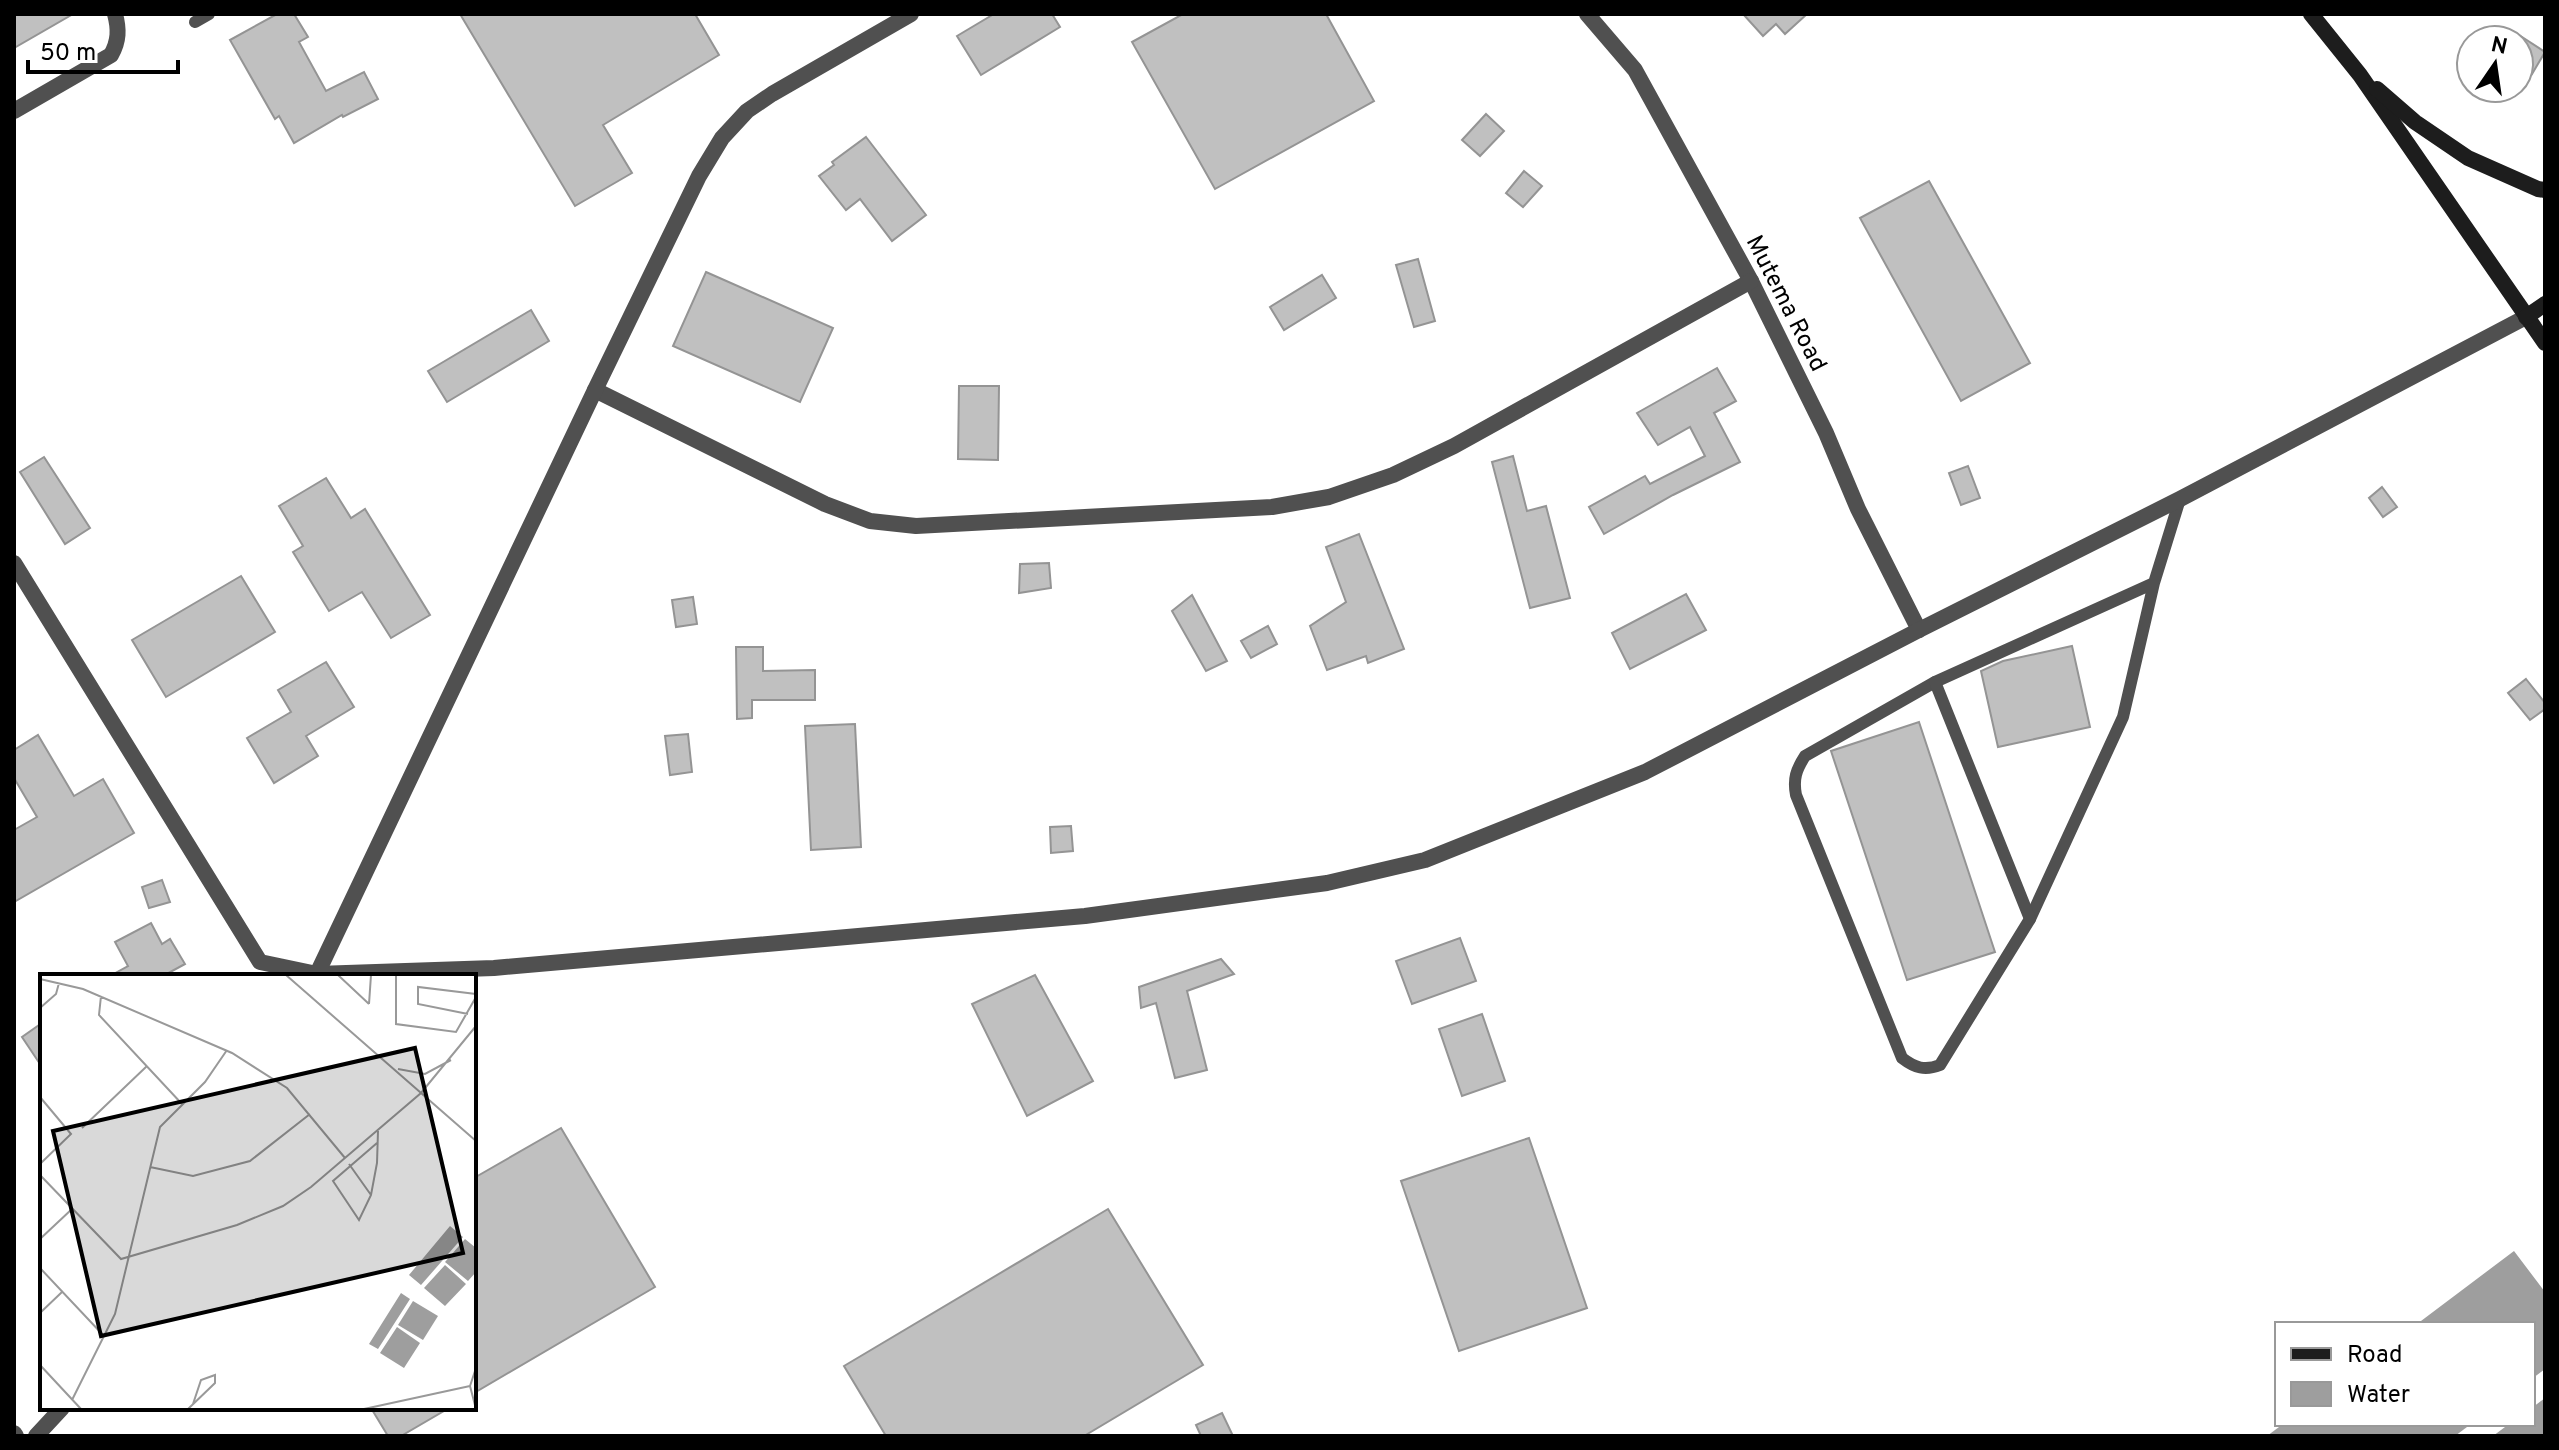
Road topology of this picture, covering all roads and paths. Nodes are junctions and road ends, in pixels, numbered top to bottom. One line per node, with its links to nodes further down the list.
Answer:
1 (115, 14): 8 (street)
2 (209, 14): 6 (lane)
3 (1587, 14): 10 (street, Mutema Road)
4 (2311, 14): 7 (main road)
5 (908, 15): 14 (street)
6 (195, 22)
7 (2360, 75): 9 (main road); 12 (main road)
8 (14, 111)
9 (2545, 190)
10 (1751, 281): 14 (street); 18 (street, Mutema Road)
11 (2545, 304): 12 (main road)
12 (2526, 317): 13 (main road); 15 (street)
13 (2545, 343)
14 (595, 390): 22 (street)
15 (2180, 499): 17 (lane); 18 (street)
16 (14, 563): 21 (street)
17 (2154, 583): 19 (lane); 20 (lane)
18 (1919, 630): 23 (street)
19 (1935, 682): 20 (lane); 20 (lane)
20 (2030, 919)
21 (312, 974)
22 (316, 974)
23 (341, 974)
24 (60, 1410): 25 (street)
25 (36, 1436)

